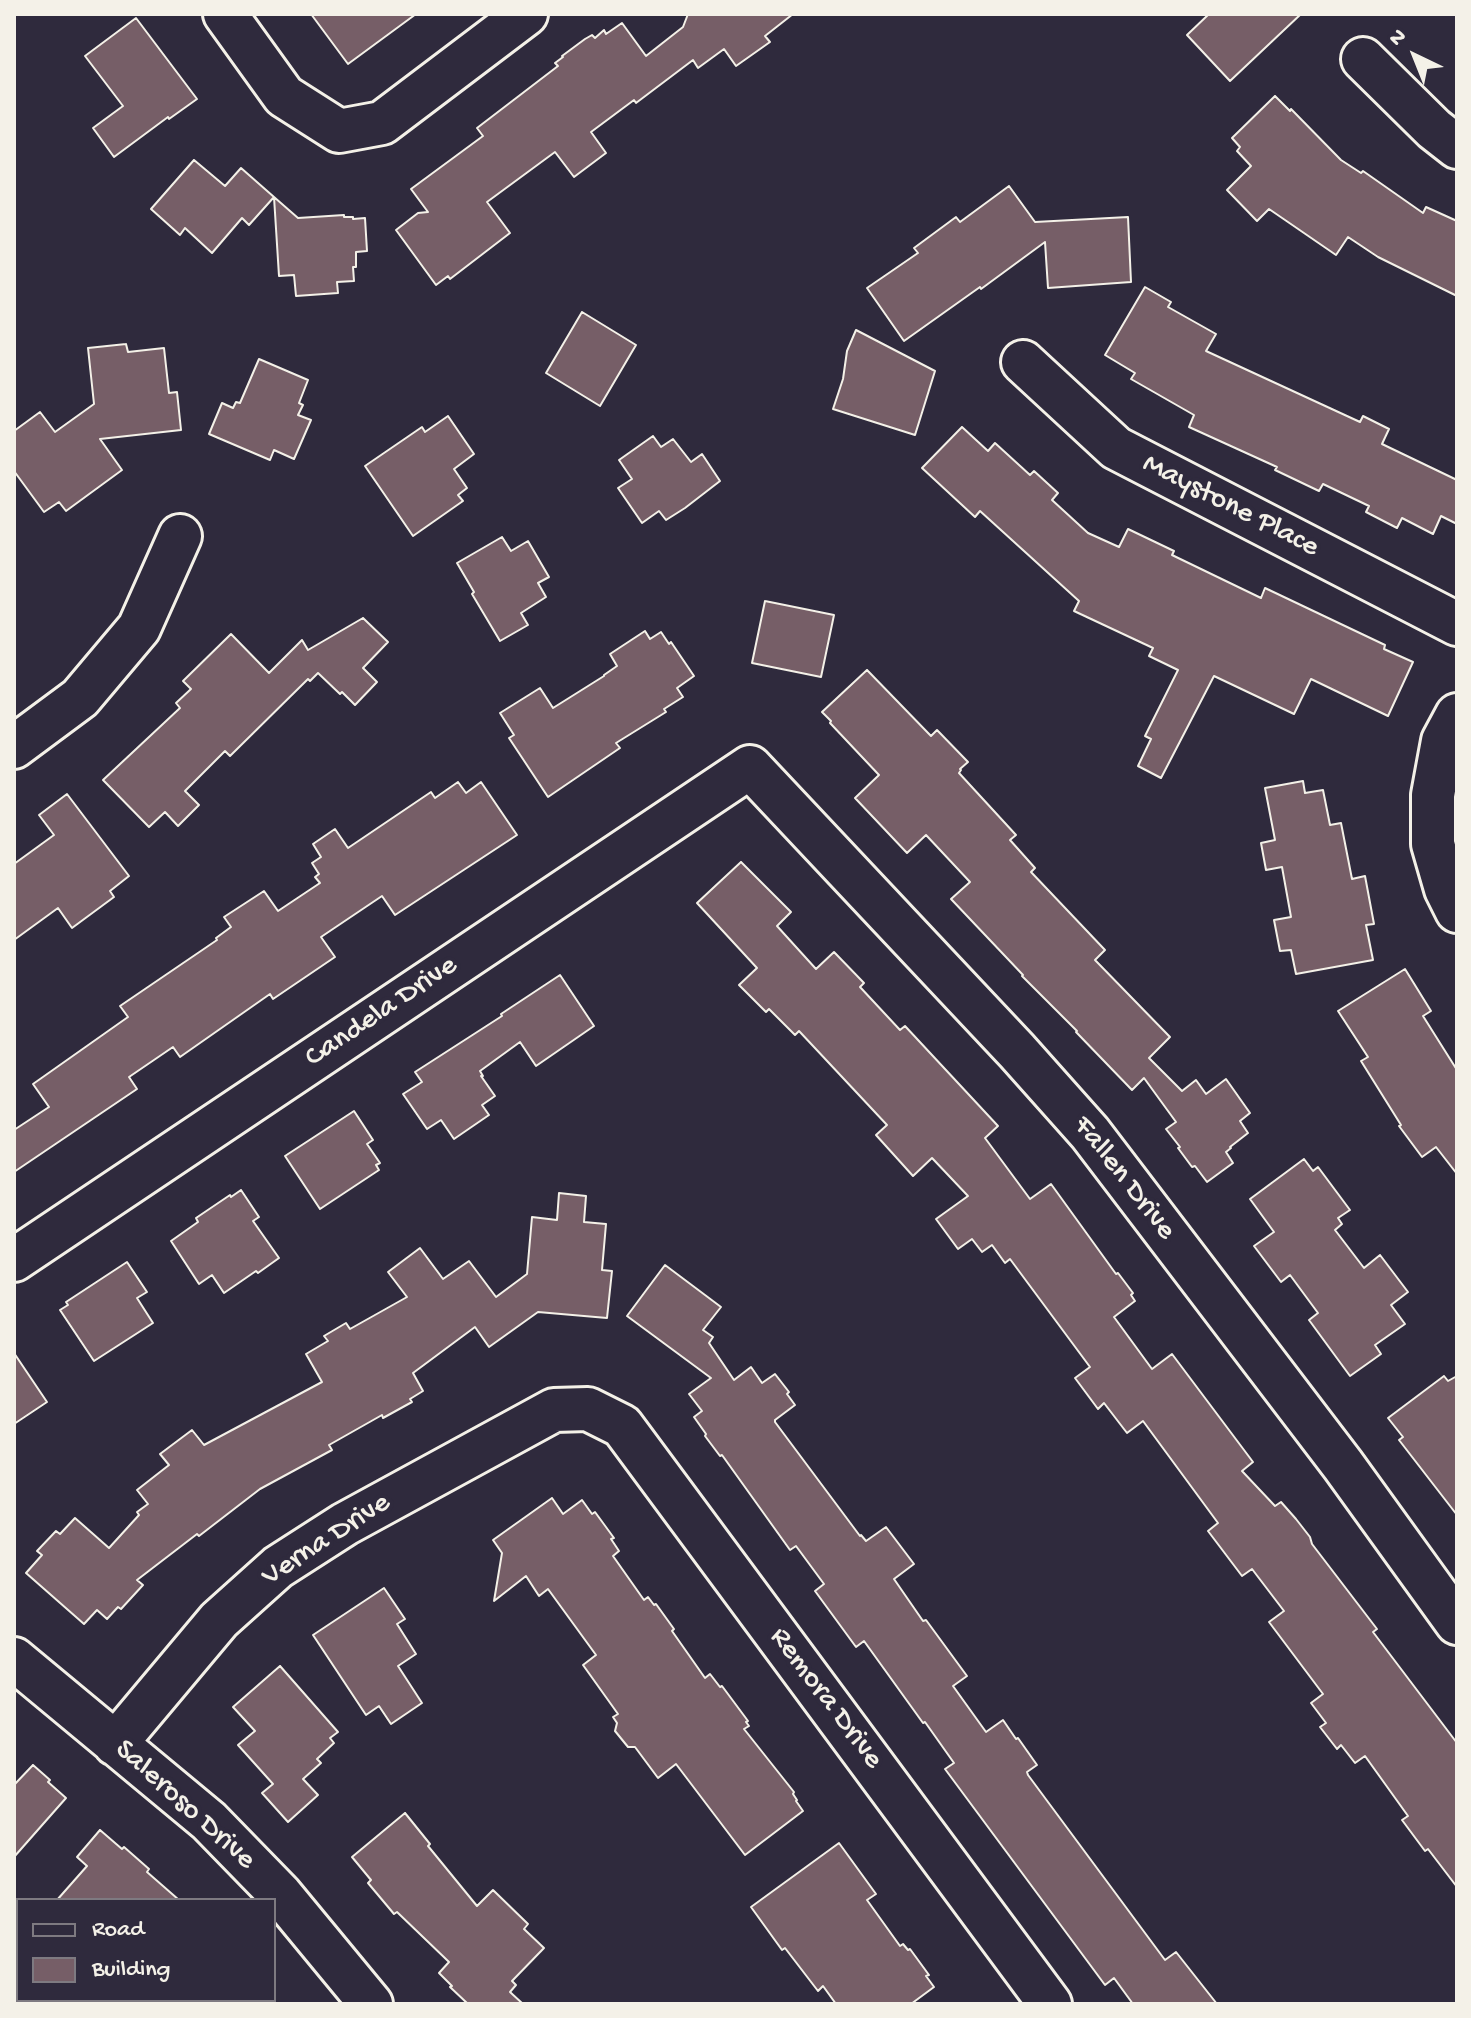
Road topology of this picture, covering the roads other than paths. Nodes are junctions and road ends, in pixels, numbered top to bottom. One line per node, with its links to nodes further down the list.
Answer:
1 (225, 14): 2 (street)
2 (526, 14)
3 (1363, 59): 4 (street)
4 (1457, 147)
5 (1023, 362): 7 (street, Maystone Place)
6 (180, 536): 9 (street)
7 (1457, 624)
8 (1457, 715): 11 (street)
9 (14, 747)
10 (750, 767): 12 (street, Candela Drive); 14 (street, Fallen Drive)
11 (1457, 911)
12 (14, 1260)
13 (588, 1409): 16 (street, Verna Drive); 18 (street, Remora Drive)
14 (1457, 1623)
15 (14, 1659): 16 (street, Saleroso Drive)
16 (115, 1744): 17 (street, Saleroso Drive)
17 (371, 2004)
18 (1050, 2004)

